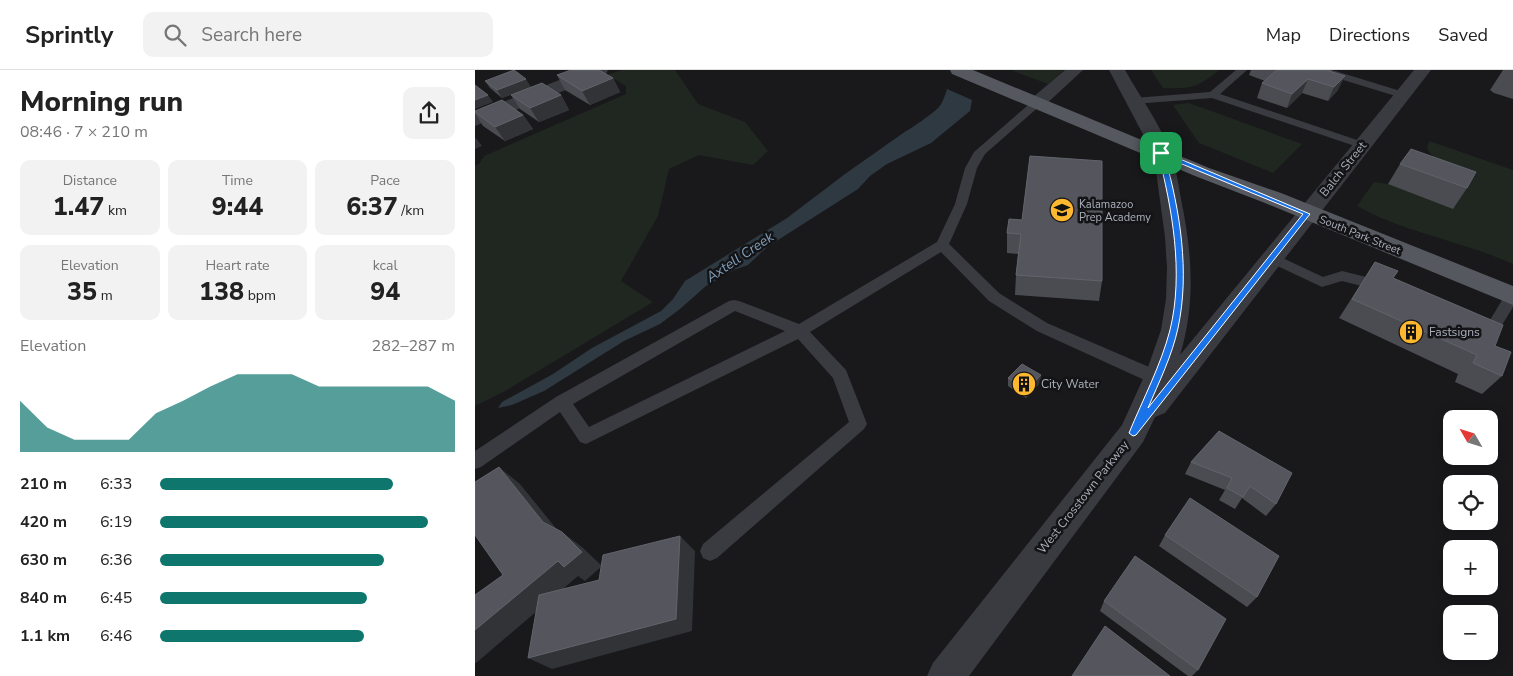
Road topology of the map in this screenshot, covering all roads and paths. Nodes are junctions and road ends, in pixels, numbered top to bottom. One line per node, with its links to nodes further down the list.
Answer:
1 (600, 70): 12 (street)
2 (958, 70): 11 (main road, South Park Street)
3 (1075, 70): 11 (street)
4 (1117, 70): 10 (street, West Crosstown Parkway)
5 (1242, 70): 8 (lane)
6 (1321, 70): 9 (lane)
7 (1422, 70): 9 (street, Balch Street)
8 (1213, 95): 10 (lane); 13 (lane)
9 (1403, 95): 13 (street, Balch Street)
10 (1134, 101): 14 (street, West Crosstown Parkway)
11 (1038, 102): 14 (main road, South Park Street); 16 (lane)
12 (475, 120)
13 (1362, 145): 15 (street, Balch Street)
14 (1161, 153): 15 (main road, South Park Street); 22 (street, West Crosstown Parkway)
15 (1307, 214): 17 (street, Balch Street); 19 (main road, South Park Street)
16 (942, 245): 21 (lane); 22 (lane)
17 (1272, 258): 18 (lane); 24 (street, Balch Street)
18 (1396, 292)
19 (1513, 296): 20 (lane)
20 (1463, 322)
21 (800, 331): 23 (lane); 23 (lane); 26 (lane)
22 (1157, 378): 24 (street, West Crosstown Parkway)
23 (562, 402): 25 (lane)
24 (1133, 433): 27 (street, West Crosstown Parkway)
25 (475, 462)
26 (710, 551)
27 (946, 676)

